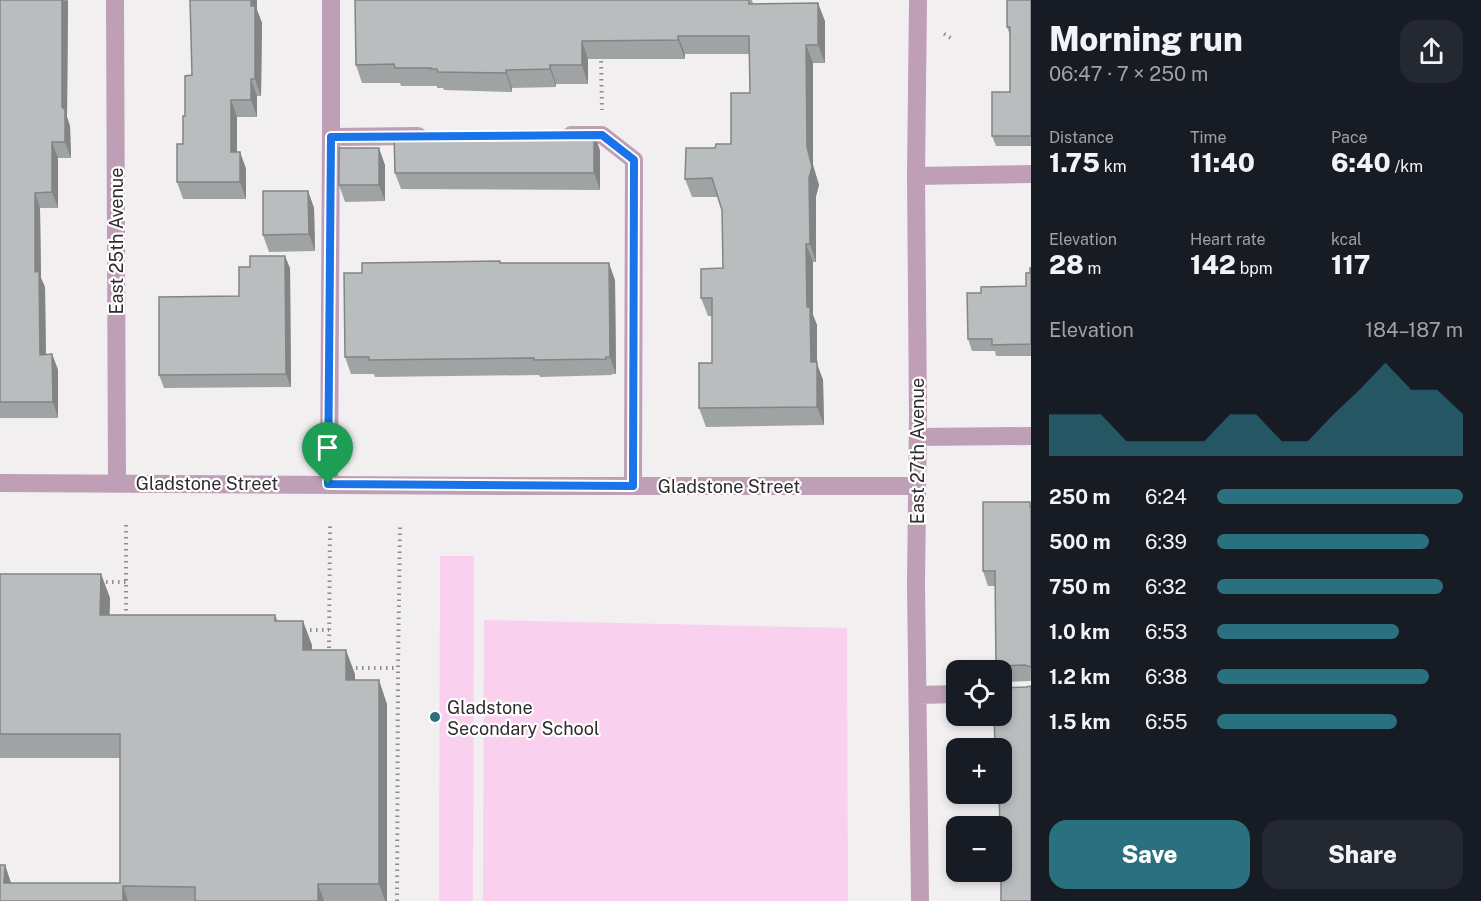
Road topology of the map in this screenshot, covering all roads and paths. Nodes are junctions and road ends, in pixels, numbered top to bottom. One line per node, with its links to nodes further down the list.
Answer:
1 (115, 0): 14 (street, East 25th Avenue)
2 (330, 0): 8 (street)
3 (918, 0): 10 (street, East 27th Avenue)
4 (601, 45): 6 (path)
5 (555, 135): 6 (street)
6 (602, 135): 16 (street)
7 (437, 136): 8 (street)
8 (331, 137): 15 (street)
9 (1031, 174): 10 (street)
10 (916, 176): 12 (street, East 27th Avenue)
11 (1031, 436): 12 (street)
12 (918, 437): 17 (street, East 27th Avenue)
13 (0, 483): 14 (street, Gladstone Street)
14 (117, 483): 15 (street, Gladstone Street)
15 (328, 484): 16 (street, Gladstone Street)
16 (633, 486): 17 (street, Gladstone Street)
17 (918, 486): 30 (street, East 27th Avenue)
18 (126, 525): 22 (path)
19 (330, 526): 25 (path)
20 (400, 526): 28 (path)
21 (92, 582): 22 (path)
22 (126, 582): 23 (path)
23 (126, 621)
24 (294, 630): 25 (path)
25 (329, 630): 26 (path)
26 (329, 658)
27 (340, 668): 28 (path)
28 (398, 668): 31 (path)
29 (946, 694): 30 (street)
30 (918, 695): 32 (street, East 27th Avenue)
31 (397, 901)
32 (920, 901)

